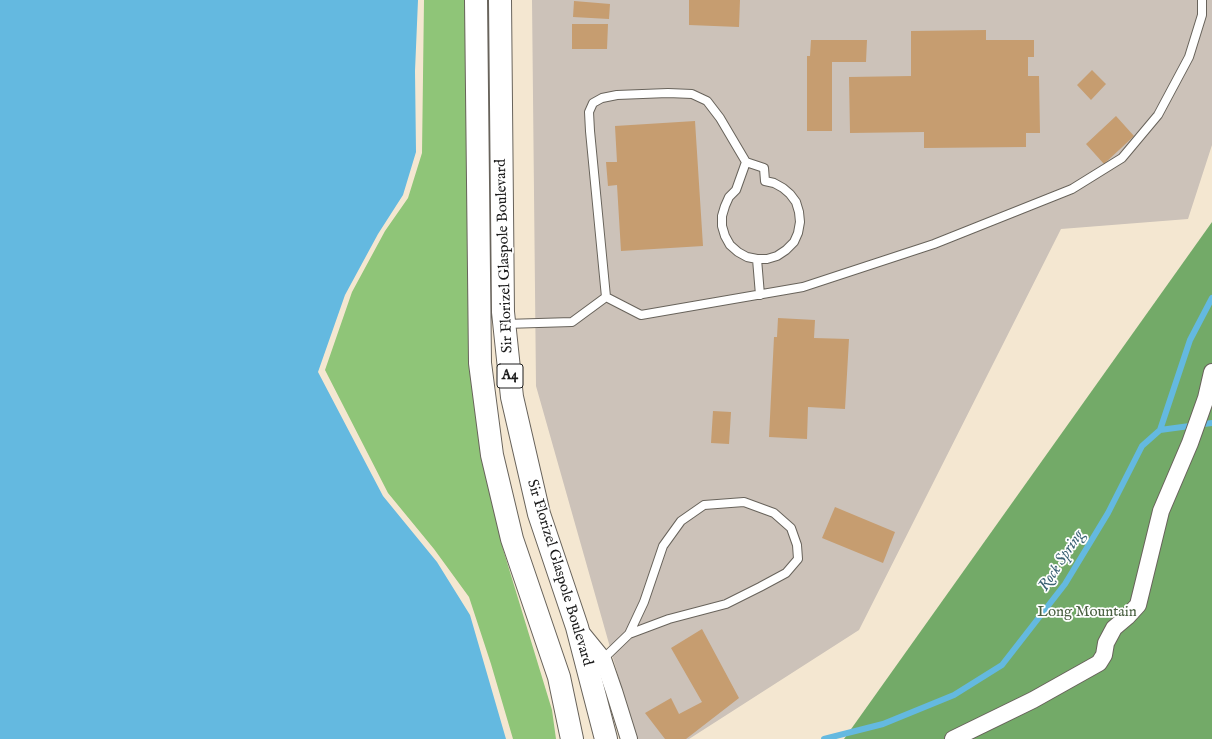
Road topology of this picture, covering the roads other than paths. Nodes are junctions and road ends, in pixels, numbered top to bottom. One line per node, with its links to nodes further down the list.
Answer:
1 (476, 0): 13 (highway, Sir Florizel Glaspole Boulevard / A4)
2 (500, 0): 8 (highway, Sir Florizel Glaspole Boulevard / A4)
3 (1202, 0): 6 (lane)
4 (746, 162): 5 (lane); 5 (lane); 7 (lane)
5 (757, 259): 6 (lane)
6 (760, 295): 7 (lane)
7 (606, 297): 8 (lane)
8 (504, 324): 10 (highway, Sir Florizel Glaspole Boulevard / A4)
9 (1212, 372): 16 (street)
10 (577, 627): 12 (street); 14 (highway, Sir Florizel Glaspole Boulevard / A4)
11 (629, 634): 11 (lane); 12 (lane)
12 (603, 659): 15 (street)
13 (572, 739)
14 (606, 739)
15 (629, 739)
16 (953, 739)

